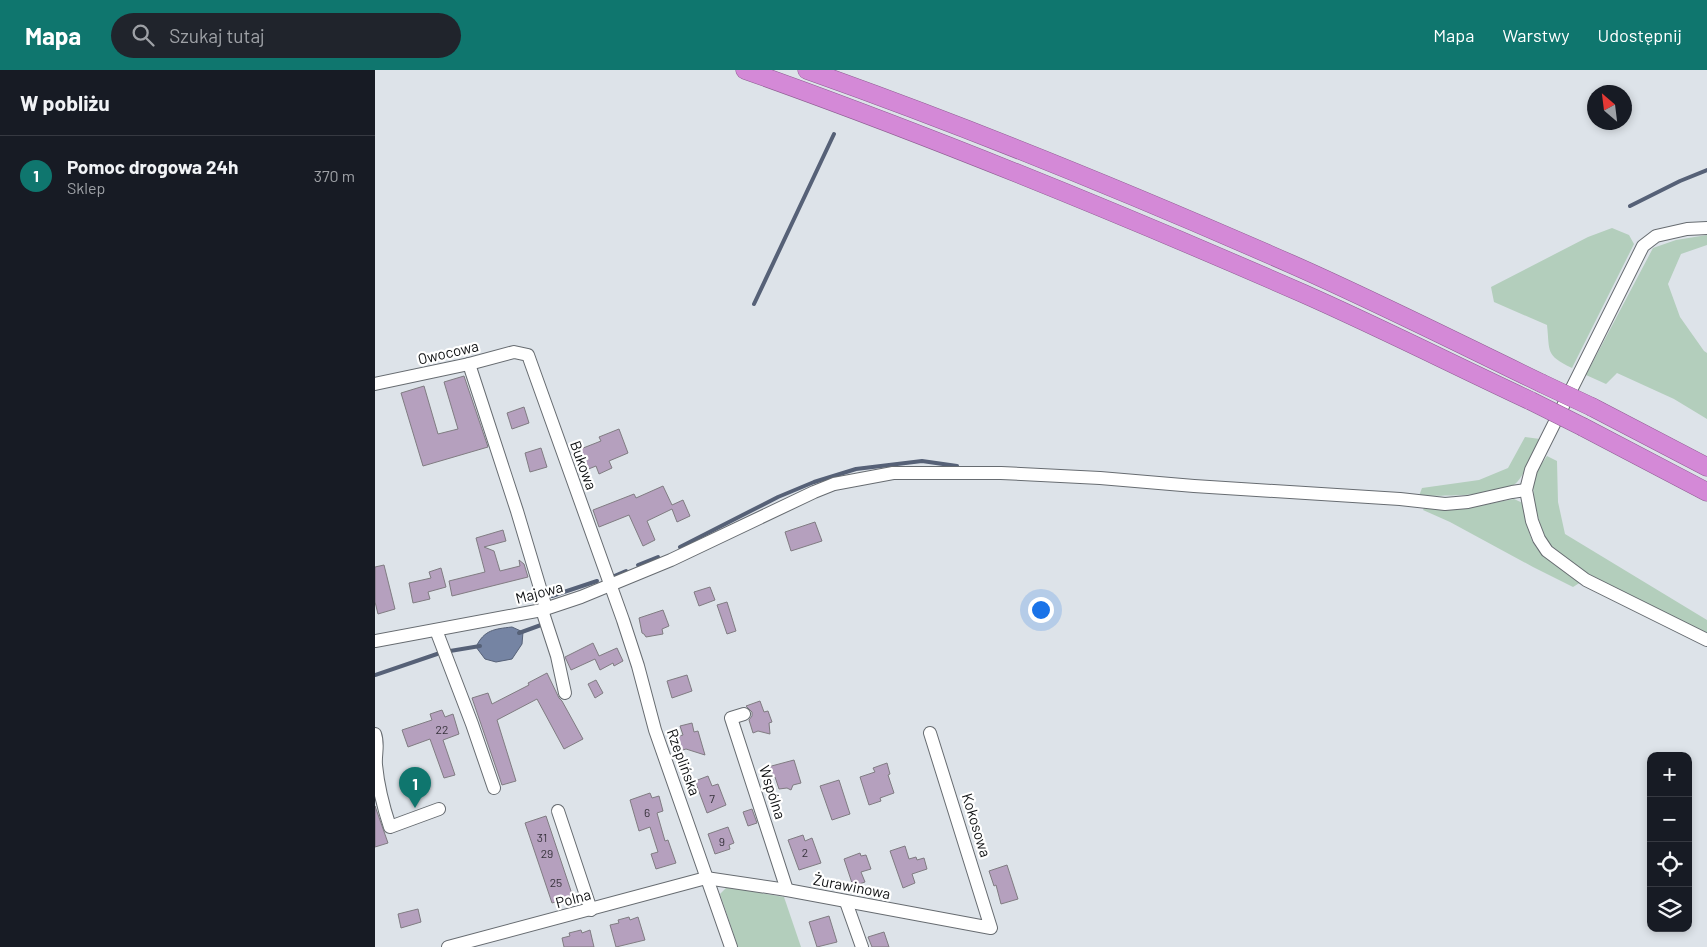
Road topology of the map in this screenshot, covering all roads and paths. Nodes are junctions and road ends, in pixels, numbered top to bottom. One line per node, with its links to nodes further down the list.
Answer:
1 (745, 70): 9 (highway, bridge)
2 (807, 70): 7 (highway, bridge)
3 (1707, 228): 8 (street)
4 (528, 355): 5 (street, Owocowa); 10 (street, Bukowa)
5 (469, 364): 6 (street, Owocowa); 11 (street)
6 (375, 384)
7 (1707, 467)
8 (1526, 490): 10 (street, Majowa); 13 (street)
9 (1707, 492)
10 (611, 586): 11 (street, Majowa); 22 (street, Rzeplińska)
11 (544, 609): 12 (street, Majowa); 15 (street)
12 (436, 630): 14 (street, Majowa); 19 (street)
13 (1707, 640)
14 (375, 641)
15 (565, 692)
16 (744, 714): 23 (street, Wspólna)
17 (930, 733): 26 (street, Kokosowa)
18 (375, 734): 20 (street)
19 (494, 788)
20 (439, 809)
21 (558, 811): 25 (street)
22 (706, 878): 23 (street, Żurawinowa); 25 (street, Polna); 28 (street, Rzeplińska)
23 (787, 890): 24 (street, Żurawinowa)
24 (846, 902): 26 (street, Żurawinowa); 29 (street)
25 (591, 910): 27 (street, Polna)
26 (991, 928)
27 (448, 947)
28 (731, 947)
29 (862, 947)

